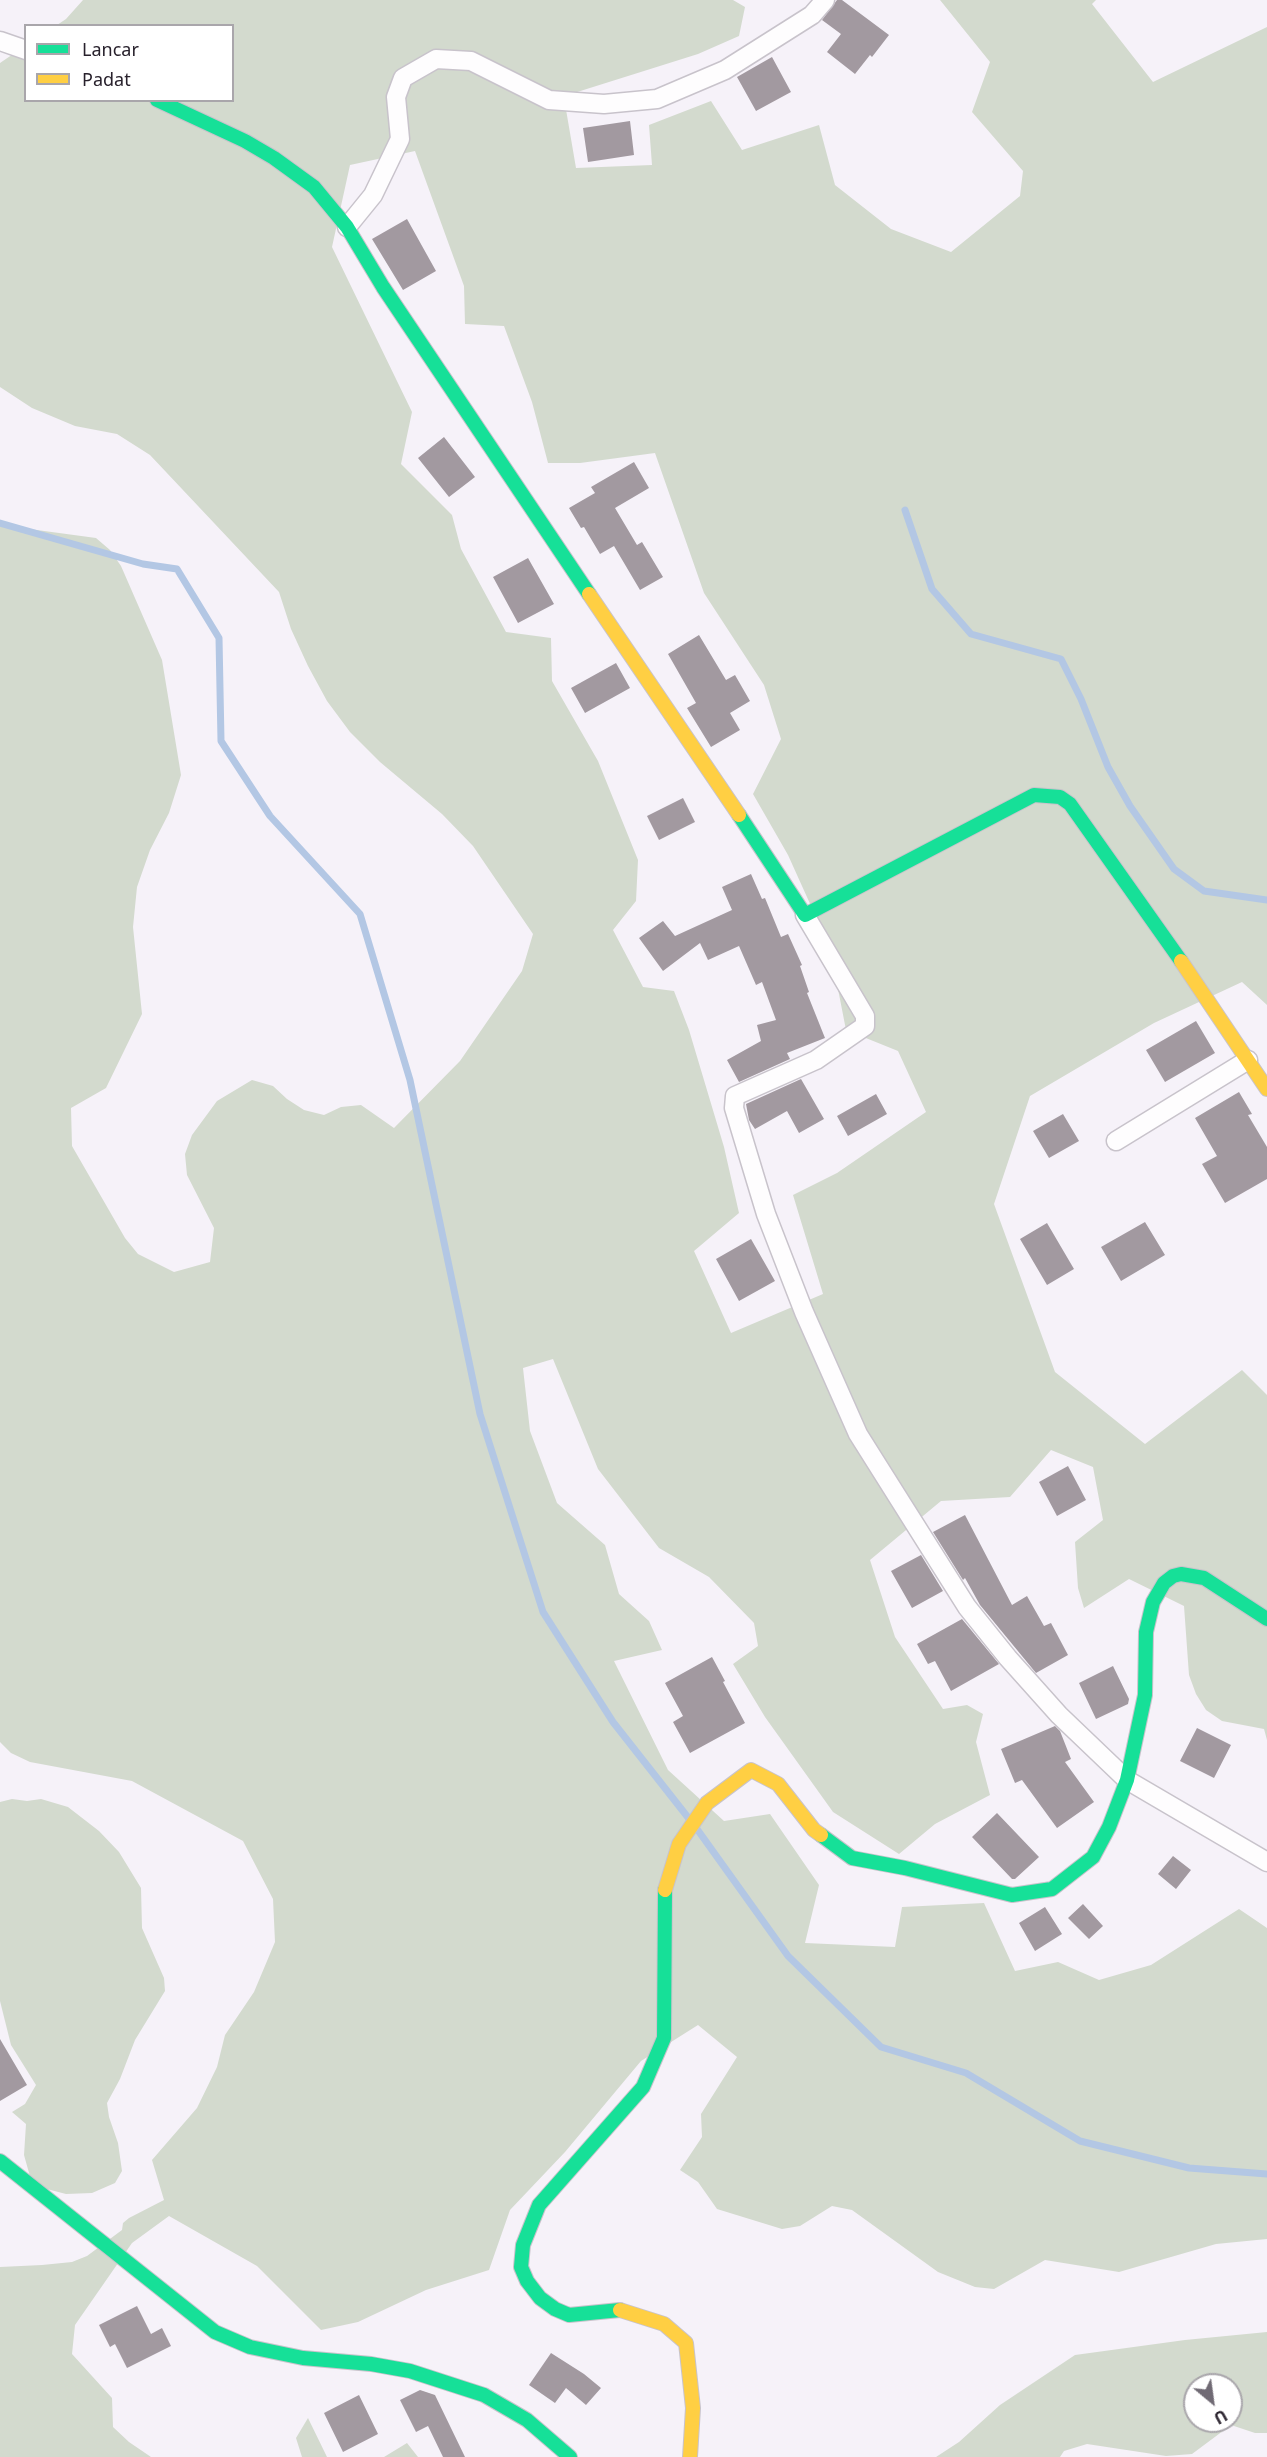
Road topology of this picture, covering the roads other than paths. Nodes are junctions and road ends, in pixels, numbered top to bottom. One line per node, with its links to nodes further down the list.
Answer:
1 (825, 0): 5 (street)
2 (0, 42): 3 (street)
3 (24, 49)
4 (161, 102): 5 (street)
5 (347, 227): 6 (street)
6 (804, 915): 7 (street); 11 (street)
7 (1248, 1060): 8 (street); 9 (street)
8 (1267, 1089)
9 (1116, 1141)
10 (1267, 1620): 11 (street)
11 (1127, 1780): 12 (street); 15 (street)
12 (1267, 1862)
13 (0, 2161): 14 (street)
14 (570, 2457)
15 (690, 2457)

